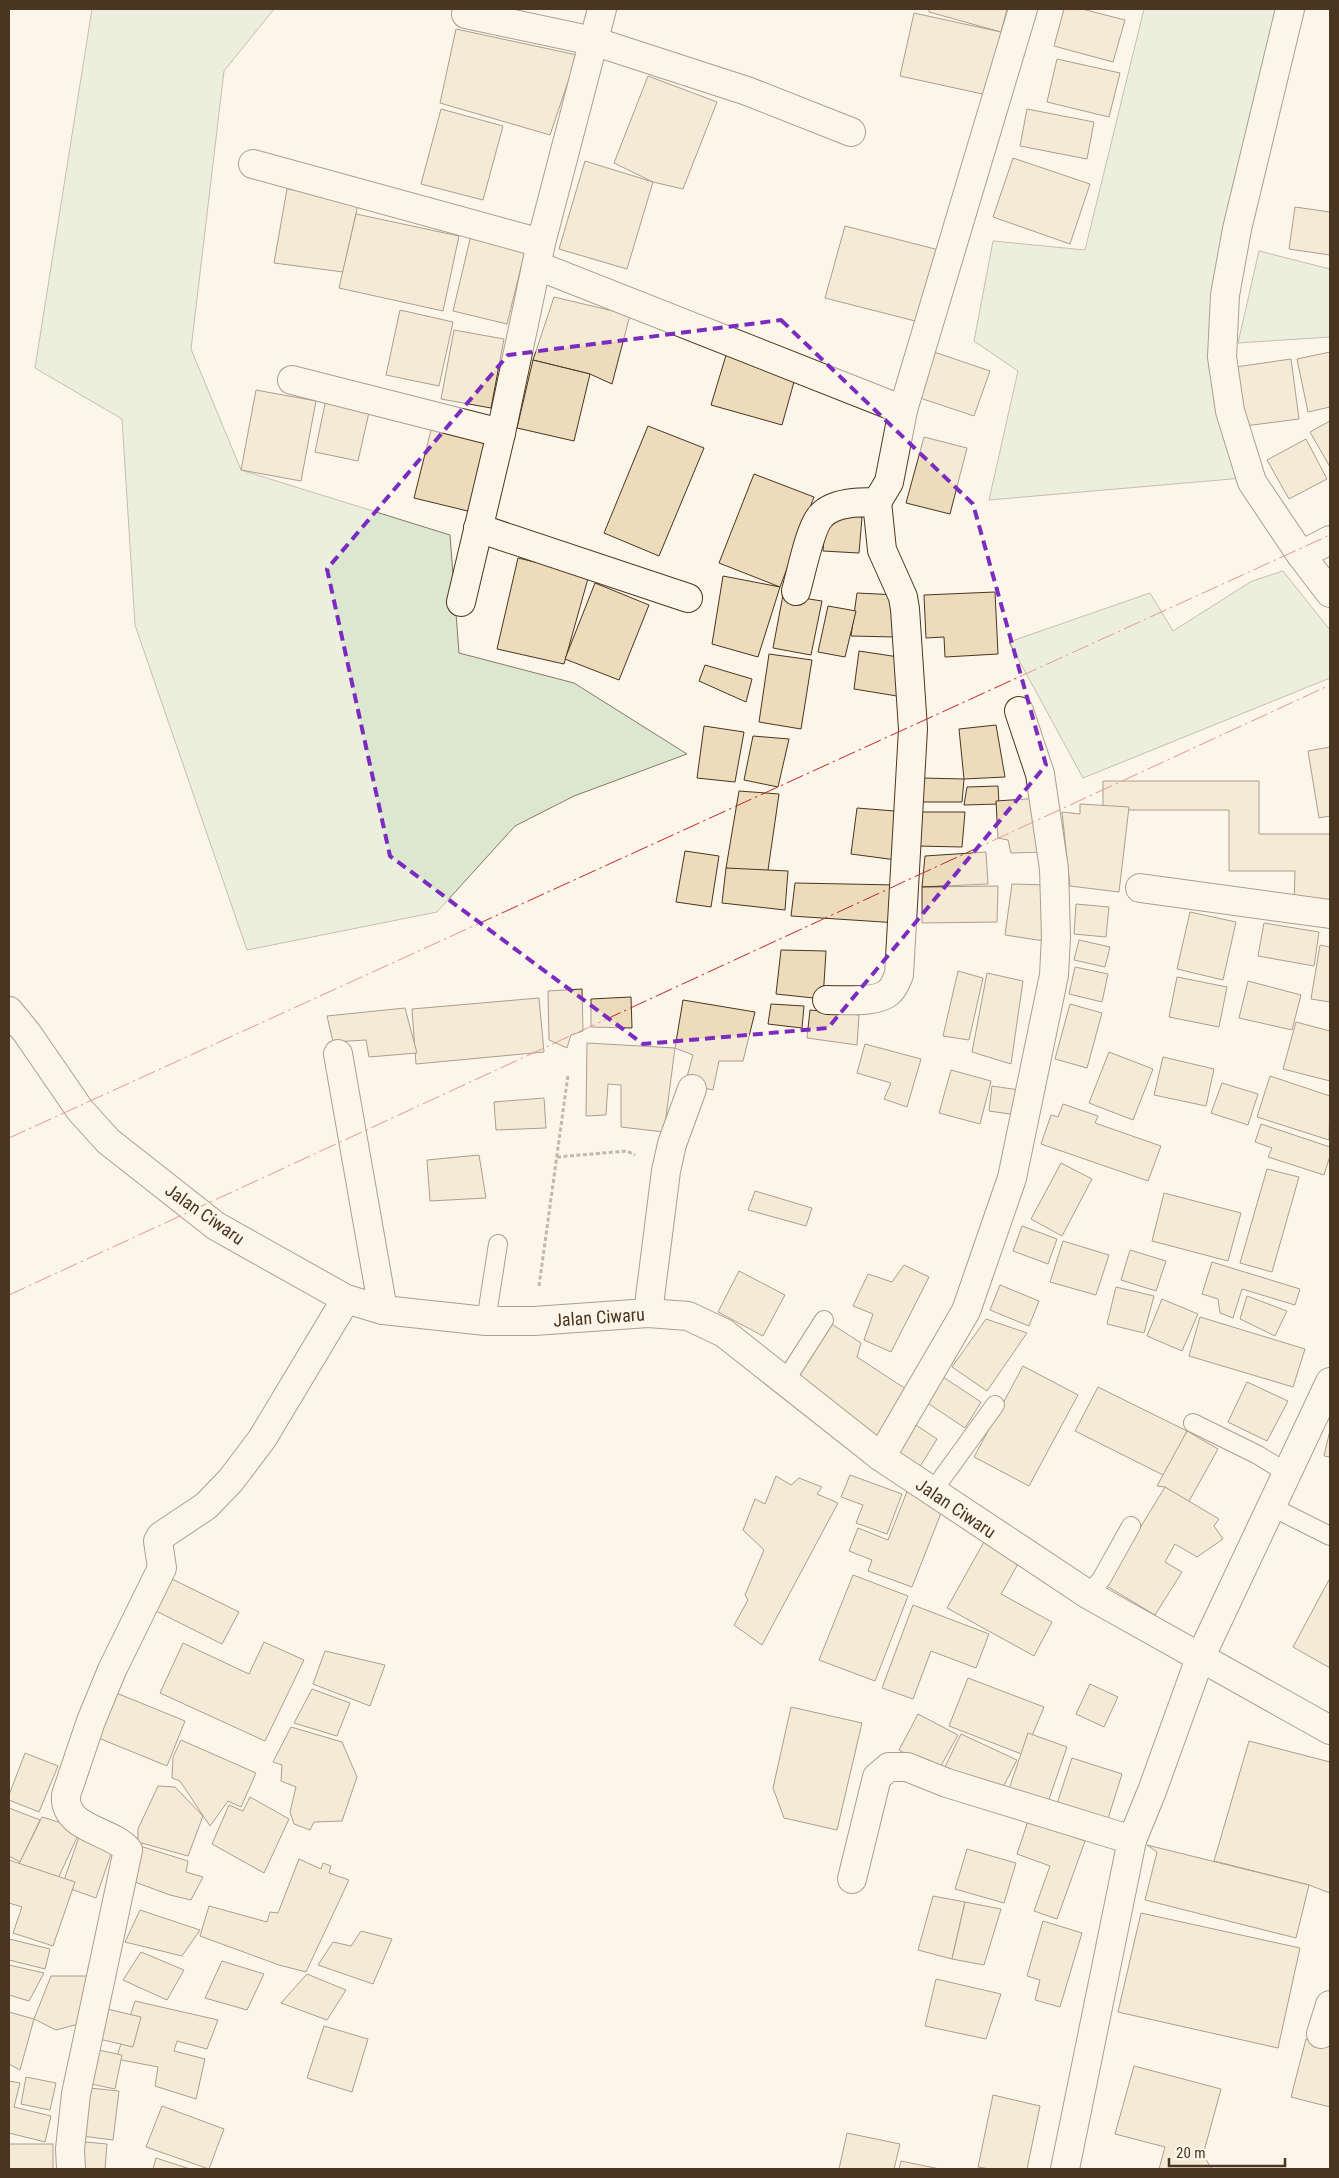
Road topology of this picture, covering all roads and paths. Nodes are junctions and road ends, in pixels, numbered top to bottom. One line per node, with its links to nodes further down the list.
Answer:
1 (602, 9): 5 (street)
2 (1023, 9): 10 (street)
3 (1290, 9): 15 (street)
4 (466, 14): 5 (street)
5 (593, 41): 6 (street); 8 (street)
6 (852, 132)
7 (253, 164): 8 (street)
8 (540, 255): 10 (street); 11 (street)
9 (292, 380): 11 (street)
10 (903, 410): 12 (street)
11 (501, 433): 13 (street)
12 (877, 502): 16 (street); 23 (street)
13 (478, 528): 18 (street); 19 (street)
14 (1330, 540): 15 (street)
15 (1301, 555): 17 (street)
16 (796, 591)
17 (1330, 593)
18 (688, 598)
19 (461, 602)
20 (1019, 711): 41 (street)
21 (1140, 888): 22 (street)
22 (1330, 914)
23 (827, 1000)
24 (9, 1010): 31 (street, Jalan Ciwaru)
25 (338, 1054): 32 (street)
26 (568, 1075): 28 (path)
27 (692, 1089): 29 (street)
28 (557, 1157): 29 (path); 36 (path)
29 (666, 1171): 33 (street)
30 (498, 1244): 35 (lane)
31 (346, 1299): 32 (street, Jalan Ciwaru); 54 (street)
32 (383, 1310): 35 (street, Jalan Ciwaru)
33 (648, 1313): 36 (street, Jalan Ciwaru); 37 (street, Jalan Ciwaru)
34 (824, 1320): 37 (lane)
35 (486, 1321): 36 (street, Jalan Ciwaru)
36 (534, 1321)
37 (785, 1381): 41 (street, Jalan Ciwaru)
38 (1330, 1382): 42 (street)
39 (995, 1404): 43 (lane)
40 (1193, 1423): 42 (lane)
41 (881, 1457): 43 (street, Jalan Ciwaru)
42 (1288, 1473): 44 (street)
43 (932, 1492): 47 (street, Jalan Ciwaru)
44 (1272, 1507): 46 (lane); 48 (street)
45 (1130, 1526): 47 (lane)
46 (1330, 1536)
47 (1089, 1596): 48 (street, Jalan Ciwaru)
48 (1200, 1658): 49 (street, Jalan Ciwaru); 50 (street)
49 (1330, 1730)
50 (1132, 1840): 51 (street); 55 (street)
51 (852, 1879)
52 (1330, 2005): 53 (street)
53 (1321, 2034)
54 (71, 2169)
55 (1065, 2169)

